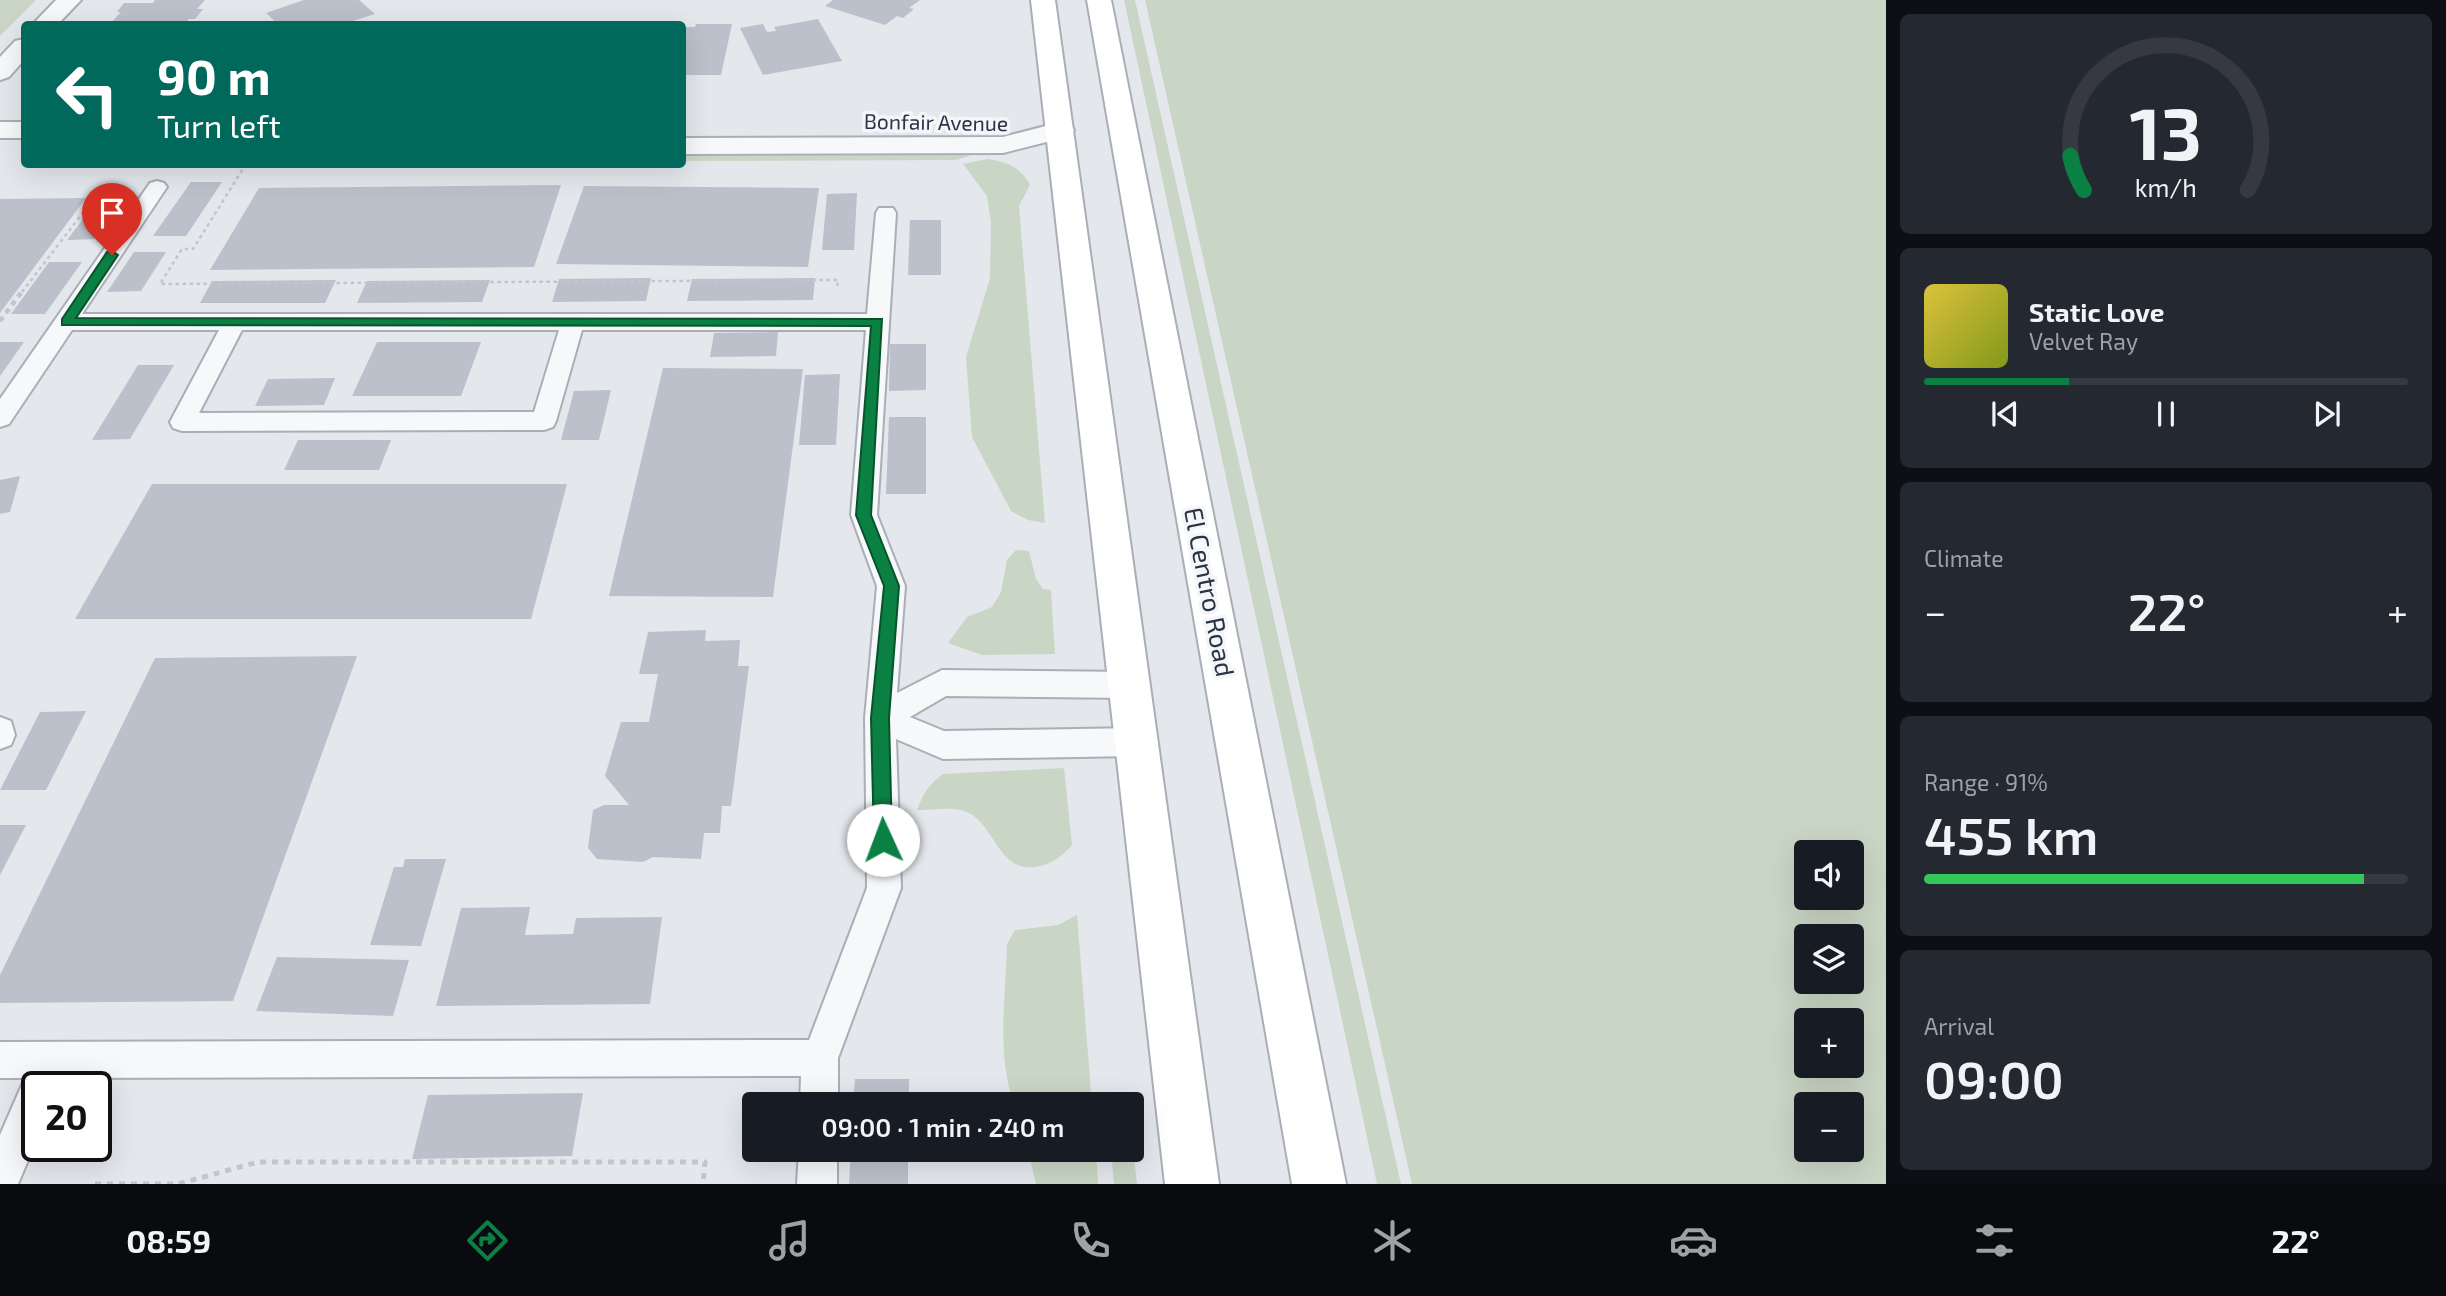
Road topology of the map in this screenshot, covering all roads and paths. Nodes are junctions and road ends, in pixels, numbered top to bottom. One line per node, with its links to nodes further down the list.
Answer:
1 (69, 0): 4 (street)
2 (1043, 0): 10 (main road)
3 (1099, 0): 40 (main road, El Centro Road)
4 (48, 21)
5 (21, 49): 6 (street)
6 (0, 72)
7 (686, 122): 10 (street, Bonfair Avenue)
8 (0, 130): 9 (street)
9 (21, 130)
10 (1061, 130): 11 (street, Bonfair Avenue); 25 (main road)
11 (686, 146)
12 (0, 147): 13 (street)
13 (21, 147)
14 (244, 168): 18 (path)
15 (157, 187): 20 (lane)
16 (99, 192): 19 (path)
17 (886, 213): 23 (lane)
18 (836, 291)
19 (0, 321)
20 (67, 322): 21 (lane); 24 (lane)
21 (235, 322): 22 (lane); 22 (lane)
22 (573, 322): 23 (lane)
23 (878, 322): 26 (lane)
24 (0, 418)
25 (1130, 685): 26 (lane); 27 (main road)
26 (880, 718): 27 (lane); 28 (lane)
27 (1138, 742): 39 (main road)
28 (820, 1058): 31 (lane); 32 (lane)
29 (0, 1060): 30 (lane)
30 (38, 1071)
31 (112, 1072)
32 (819, 1092)
33 (21, 1131): 35 (lane)
34 (818, 1162): 38 (lane)
35 (0, 1180)
36 (95, 1184): 37 (path)
37 (703, 1184)
38 (817, 1184)
39 (1192, 1184)
40 (1319, 1184)

